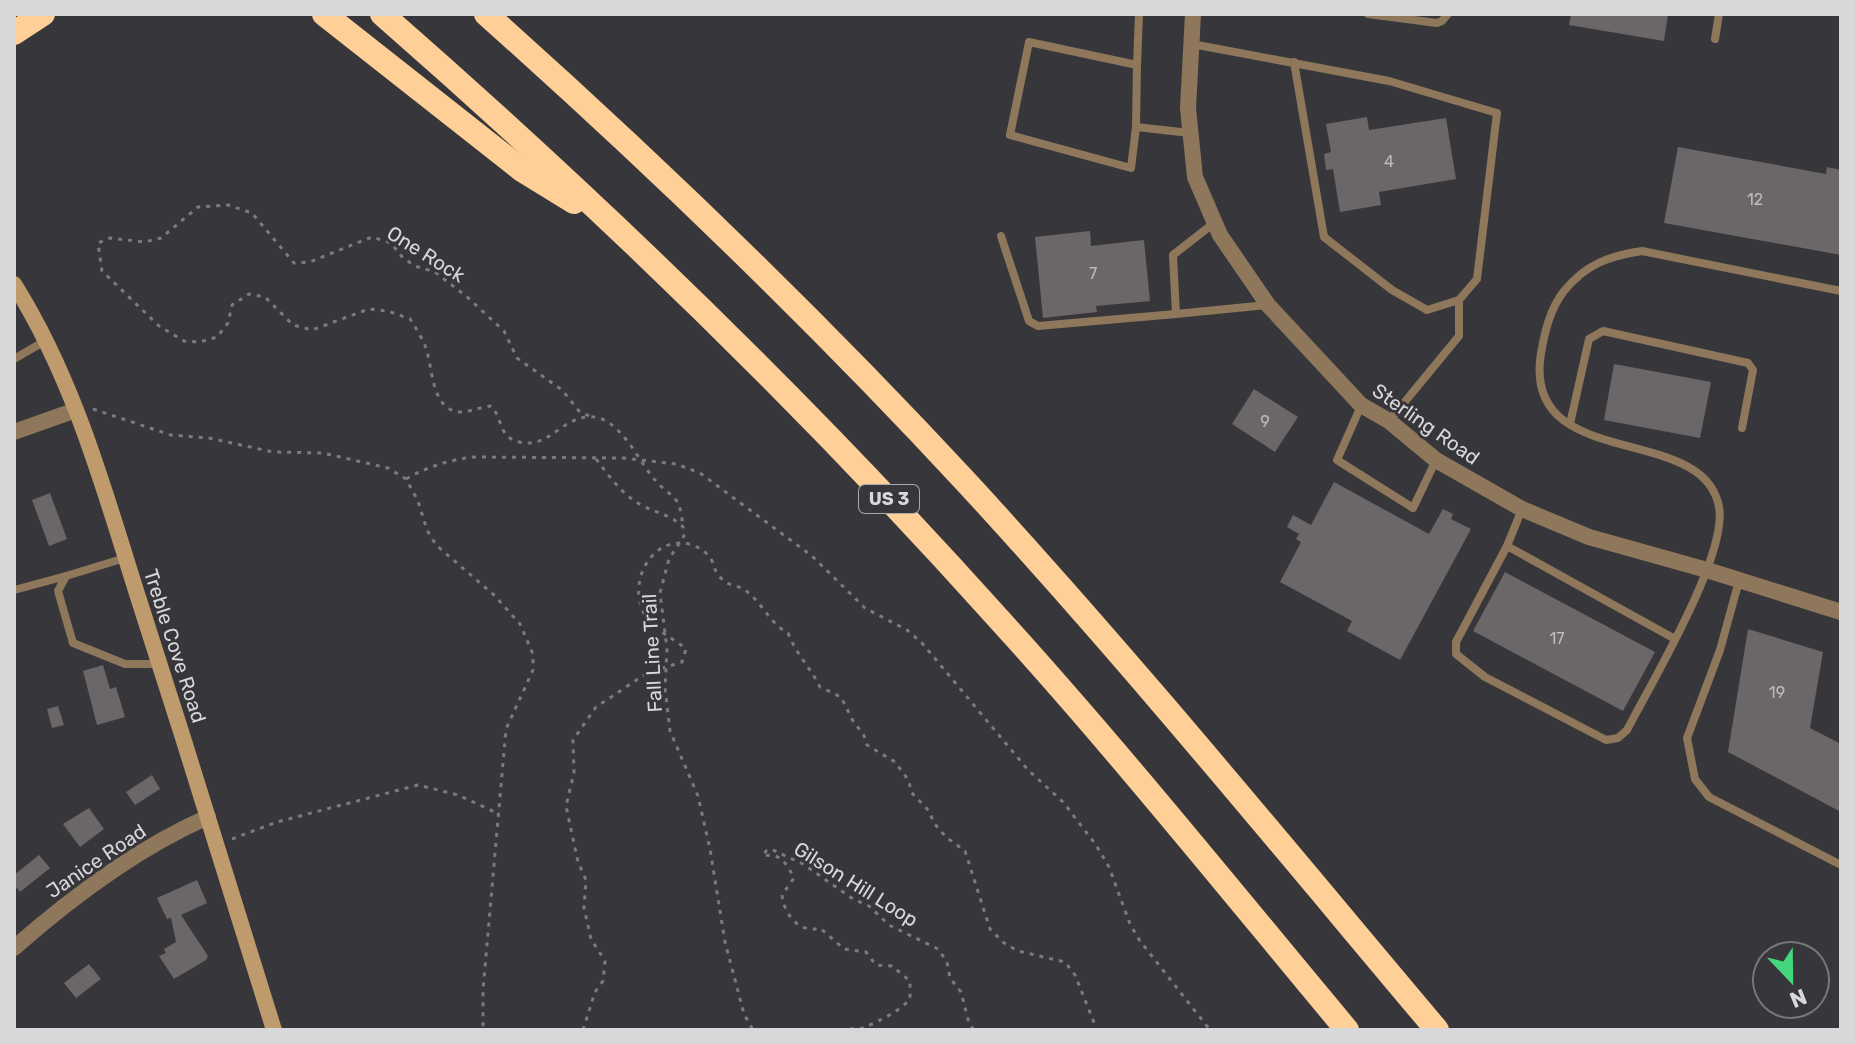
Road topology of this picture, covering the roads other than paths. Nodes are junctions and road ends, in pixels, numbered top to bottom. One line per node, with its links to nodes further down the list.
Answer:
1 (43, 14): 10 (highway)
2 (324, 14): 18 (highway)
3 (382, 14): 18 (highway, US 3)
4 (486, 14): 49 (highway)
5 (1139, 14): 14 (lane)
6 (1193, 14): 12 (street, Sterling Road)
7 (1368, 14): 8 (lane)
8 (1448, 14)
9 (1719, 14): 11 (lane)
10 (14, 33)
11 (1715, 39)
12 (1192, 44): 13 (lane); 16 (street, Sterling Road)
13 (1294, 62): 22 (lane); 22 (lane)
14 (1137, 65): 15 (lane); 15 (lane)
15 (1136, 127): 16 (lane)
16 (1190, 133): 17 (street, Sterling Road)
17 (1215, 222): 23 (street, Sterling Road); 24 (lane)
18 (621, 231): 48 (highway, US 3)
19 (1001, 236): 24 (lane)
20 (14, 284): 25 (main road, Treble Cove Road)
21 (1841, 291): 30 (lane)
22 (1459, 300): 29 (lane)
23 (1268, 305): 24 (lane); 27 (street, Sterling Road)
24 (1176, 314)
25 (46, 341): 26 (lane); 28 (main road, Treble Cove Road)
26 (14, 359)
27 (1361, 405): 29 (street, Sterling Road); 33 (lane)
28 (74, 406): 32 (street); 36 (main road, Treble Cove Road)
29 (1389, 421): 33 (street, Sterling Road)
30 (1570, 424): 31 (lane); 37 (lane)
31 (1742, 428)
32 (14, 432)
33 (1436, 460): 34 (street, Sterling Road)
34 (1522, 509): 35 (lane); 37 (street, Sterling Road)
35 (1507, 546): 42 (lane); 42 (lane)
36 (125, 558): 38 (lane); 43 (main road, Treble Cove Road)
37 (1707, 570): 39 (street, Sterling Road); 42 (lane)
38 (66, 576): 40 (lane); 43 (lane)
39 (1739, 581): 41 (street, Sterling Road); 45 (lane)
40 (14, 590)
41 (1841, 612)
42 (1675, 639)
43 (159, 664): 44 (main road, Treble Cove Road)
44 (208, 817): 46 (street, Janice Road); 47 (main road, Treble Cove Road)
45 (1841, 865)
46 (14, 948)
47 (274, 1030)
48 (1347, 1030)
49 (1437, 1030)

